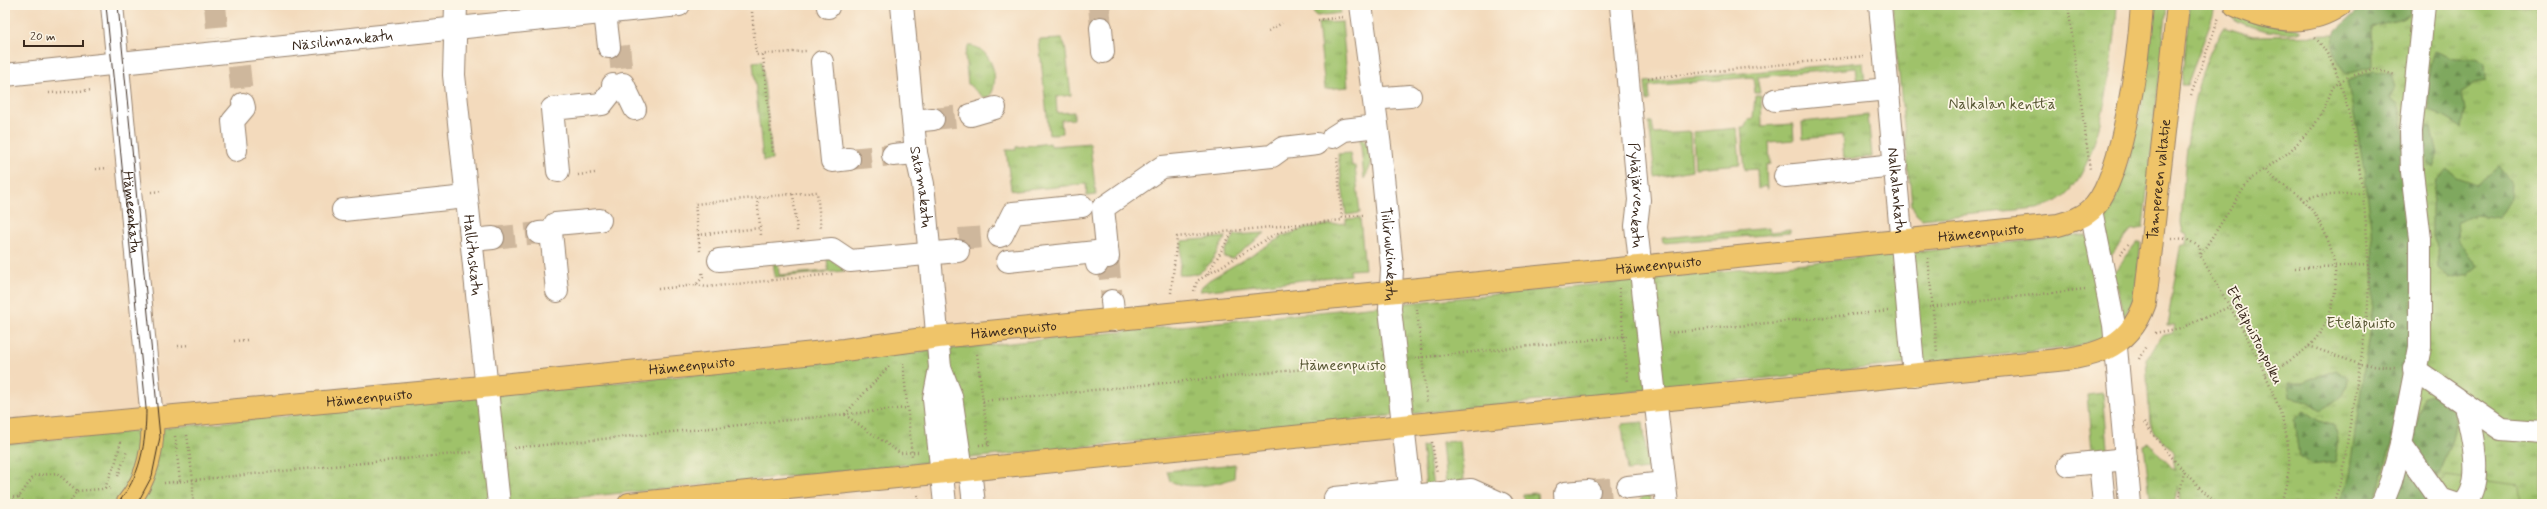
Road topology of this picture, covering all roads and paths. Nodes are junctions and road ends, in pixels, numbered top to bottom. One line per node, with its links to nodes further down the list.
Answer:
1 (112, 5): 29 (street, Hämeenkatu)
2 (456, 5): 21 (street, Hallituskatu)
3 (679, 5): 14 (street, Näsilinnankatu)
4 (902, 5): 46 (street, Satamakatu)
5 (1621, 5): 90 (street, Pyhäjärvenkatu)
6 (1880, 5): 34 (street, Nalkalankatu)
7 (2068, 5): 53 (path)
8 (2142, 5): 64 (main road)
9 (2178, 5): 115 (main road, Tampereen valtatie)
10 (2236, 5): 11 (main road)
11 (2340, 5)
12 (2424, 5): 125 (street)
13 (2534, 5): 17 (path)
14 (600, 11): 21 (street, Näsilinnankatu); 24 (street)
15 (1352, 11): 18 (path); 36 (street, Tiiliruukinkatu)
16 (752, 12): 26 (path)
17 (2542, 17)
18 (1318, 20)
19 (1282, 23): 22 (path)
20 (1101, 28): 25 (street)
21 (455, 30): 29 (street, Näsilinnankatu); 59 (street, Hallituskatu)
22 (1268, 31)
23 (2312, 35): 33 (path)
24 (614, 47)
25 (1103, 52)
26 (763, 55): 28 (path); 45 (path)
27 (1868, 56): 32 (path)
28 (822, 62): 48 (street)
29 (118, 64): 31 (street, Näsilinnankatu); 136 (street, Hämeenkatu)
30 (2373, 69): 33 (path)
31 (5, 75)
32 (1642, 78)
33 (2340, 82): 50 (path); 57 (path)
34 (1888, 90): 37 (street); 49 (street, Nalkalankatu)
35 (1410, 96): 36 (street)
36 (1374, 97): 42 (street, Tiiliruukinkatu)
37 (1775, 100)
38 (243, 104): 44 (street)
39 (995, 108): 41 (street)
40 (635, 109): 51 (street)
41 (971, 115)
42 (1379, 136): 43 (street); 99 (street, Tiiliruukinkatu)
43 (1329, 145): 66 (path); 87 (street)
44 (236, 150)
45 (773, 153)
46 (916, 153): 47 (street); 79 (street, Satamakatu)
47 (893, 155)
48 (849, 159)
49 (1896, 165): 54 (street); 77 (street, Nalkalankatu)
50 (2265, 169): 61 (path); 82 (path)
51 (567, 173): 52 (path)
52 (595, 173)
53 (2091, 173)
54 (1785, 176)
55 (163, 191): 56 (path)
56 (145, 193)
57 (2362, 193): 61 (path); 88 (path)
58 (793, 194): 60 (path); 80 (path); 81 (path)
59 (466, 198): 63 (street); 76 (street, Hallituskatu)
60 (757, 198): 69 (path); 71 (path)
61 (2304, 201): 89 (path)
62 (1082, 206): 72 (street)
63 (343, 210)
64 (2091, 210): 77 (main road, Hämeenpuisto); 115 (street)
65 (1363, 215): 66 (path)
66 (1342, 217): 68 (path)
67 (600, 220): 98 (street)
68 (1304, 224): 70 (path); 92 (path)
69 (760, 228): 71 (path); 83 (path)
70 (1233, 231): 92 (path); 101 (path)
71 (698, 235): 86 (path)
72 (999, 236)
73 (2134, 237): 85 (path)
74 (492, 238): 76 (street)
75 (2173, 238): 82 (path, Eteläpuistonpolku)
76 (471, 240): 129 (street, Hallituskatu)
77 (1902, 241): 90 (main road, Hämeenpuisto); 127 (street, Nalkalankatu)
78 (959, 245): 79 (street)
79 (929, 248): 80 (street); 110 (street, Satamakatu)
80 (823, 249): 81 (street)
81 (799, 252): 83 (street)
82 (2200, 255): 104 (path, Eteläpuistonpolku)
83 (763, 256): 86 (street)
84 (1928, 257): 103 (path)
85 (2117, 257)
86 (710, 261): 95 (path)
87 (1008, 261)
88 (2368, 265): 89 (path); 124 (path)
89 (2336, 266): 91 (path); 119 (path)
90 (1642, 268): 99 (main road, Hämeenpuisto); 132 (street, Pyhäjärvenkatu)
91 (2295, 268)
92 (1207, 275): 100 (path)
93 (812, 277): 95 (path)
94 (1618, 282): 111 (path)
95 (696, 285): 96 (path)
96 (658, 289)
97 (2085, 289): 103 (path)
98 (557, 291)
99 (1391, 293): 110 (main road, Hämeenpuisto); 139 (street, Tiiliruukinkatu)
100 (1192, 297)
101 (1171, 299)
102 (1417, 303): 120 (path)
103 (1933, 306): 105 (path); 126 (path)
104 (2229, 307): 108 (path); 128 (path, Eteläpuistonpolku)
105 (1927, 308)
106 (1894, 312): 107 (path)
107 (1663, 333)
108 (2155, 333)
109 (1630, 336): 111 (path)
110 (938, 337): 114 (main road, Hämeenpuisto); 153 (street, Satamakatu)
111 (1623, 337): 120 (path); 130 (path)
112 (247, 340): 113 (path)
113 (234, 341)
114 (904, 341): 129 (main road, Hämeenpuisto); 134 (path)
115 (2116, 344): 126 (main road); 150 (street)
116 (190, 345): 118 (path)
117 (976, 345): 131 (path)
118 (178, 346)
119 (2309, 346): 124 (path); 128 (path)
120 (1420, 358): 121 (path); 138 (path)
121 (1408, 359)
122 (893, 361): 135 (path)
123 (1382, 361): 131 (path)
124 (2359, 364): 125 (path); 186 (path)
125 (2414, 368): 133 (street); 146 (street)
126 (1939, 372): 127 (main road)
127 (1914, 375): 132 (main road)
128 (2266, 375): 185 (path, Eteläpuistonpolku)
129 (487, 386): 136 (main road, Hämeenpuisto); 173 (street, Hallituskatu)
130 (1629, 391)
131 (983, 401): 145 (path)
132 (1656, 401): 138 (main road); 160 (street, Pyhäjärvenkatu)
133 (2466, 406): 141 (street); 189 (street)
134 (907, 408): 135 (path); 135 (path)
135 (844, 415): 148 (path)
136 (152, 419): 140 (main road, Hämeenpuisto); 164 (main road)
137 (2142, 420): 155 (path)
138 (1429, 424): 139 (main road)
139 (1403, 427): 153 (main road); 167 (street, Tiiliruukinkatu)
140 (5, 432)
141 (2542, 432)
142 (175, 434): 157 (path)
143 (187, 434): 156 (path)
144 (121, 437): 161 (path)
145 (988, 444)
146 (2401, 444): 187 (street); 188 (street)
147 (129, 445): 164 (path)
148 (510, 448)
149 (478, 452): 156 (path)
150 (2126, 460): 151 (street); 182 (street)
151 (2100, 462): 152 (street); 181 (street)
152 (2069, 465)
153 (958, 471): 174 (main road); 176 (street, Satamakatu); 177 (street, Satamakatu)
154 (2542, 471): 169 (path)
155 (2184, 472): 183 (path); 184 (path)
156 (193, 480): 157 (path); 172 (path)
157 (180, 481): 159 (path)
158 (1628, 483): 160 (street)
159 (158, 484)
160 (1665, 487)
161 (105, 488): 163 (path); 164 (path)
162 (1589, 490): 180 (street)
163 (77, 491): 166 (path); 171 (path)
164 (120, 493)
165 (918, 493): 175 (path)
166 (19, 497): 168 (path); 170 (path)
167 (1412, 497): 178 (street); 179 (street)
168 (5, 498)
169 (2542, 503)
170 (26, 504)
171 (68, 504)
172 (193, 504)
173 (499, 504)
174 (629, 504)
175 (919, 504)
176 (946, 504)
177 (974, 504)
178 (1336, 504)
179 (1502, 504)
180 (1566, 504)
181 (2104, 504)
182 (2130, 504)
183 (2178, 504)
184 (2217, 504)
185 (2281, 504)
186 (2330, 504)
187 (2382, 504)
188 (2455, 504)
189 (2462, 504)

